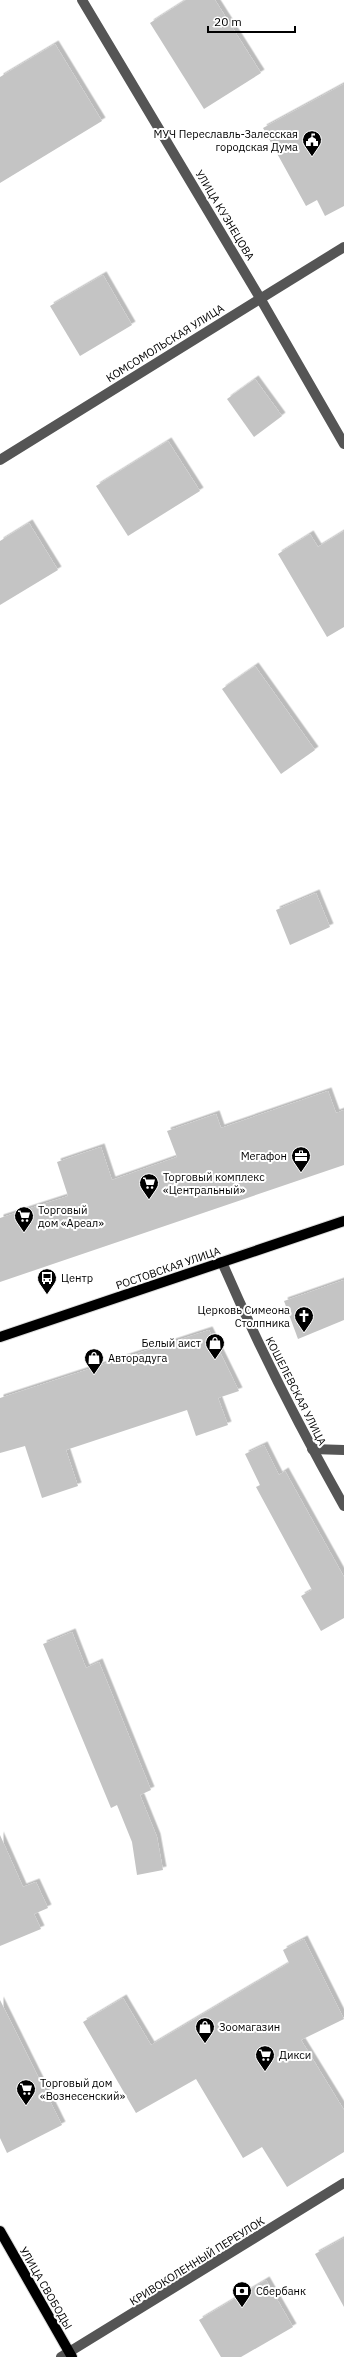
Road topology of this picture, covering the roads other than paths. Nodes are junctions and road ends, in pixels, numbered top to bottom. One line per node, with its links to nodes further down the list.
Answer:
1 (82, 0): 3 (street, УЛИЦА КУЗНЕЦОВА)
2 (344, 248): 3 (street, КОМСОМОЛЬСКАЯ УЛИЦА)
3 (260, 298): 4 (street, УЛИЦА КУЗНЕЦОВА); 5 (street, КОМСОМОЛЬСКАЯ УЛИЦА)
4 (344, 444)
5 (0, 460)
6 (344, 1221): 7 (main road, РОСТОВСКАЯ УЛИЦА)
7 (222, 1262): 8 (main road, РОСТОВСКАЯ УЛИЦА); 9 (street, КОШЕЛЕВСКАЯ УЛИЦА)
8 (0, 1337)
9 (312, 1449): 10 (street); 11 (street, КОШЕЛЕВСКАЯ УЛИЦА)
10 (344, 1450)
11 (344, 1506)
12 (344, 2183): 14 (street, КРИВОКОЛЕННЫЙ ПЕРЕУЛОК)
13 (0, 2231): 14 (main road, УЛИЦА СВОБОДЫ)
14 (68, 2355)

